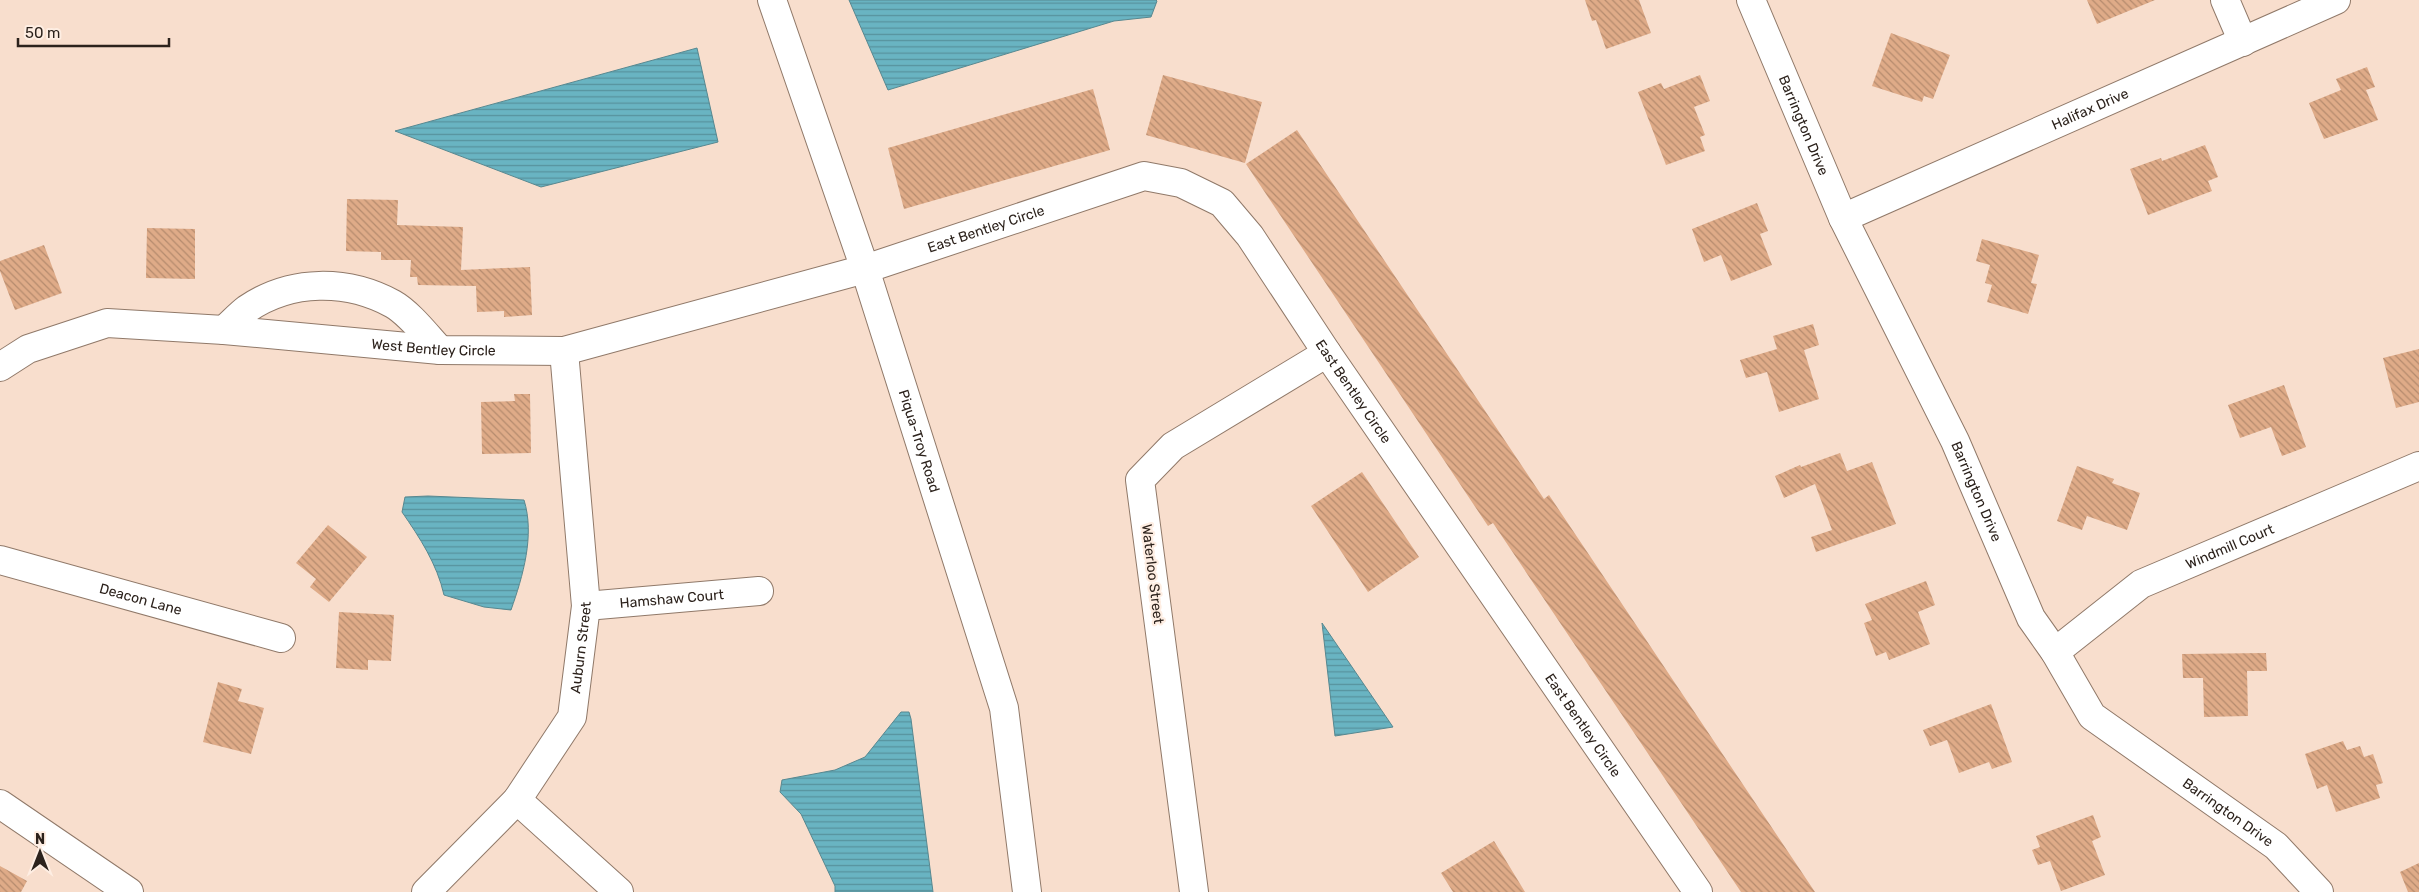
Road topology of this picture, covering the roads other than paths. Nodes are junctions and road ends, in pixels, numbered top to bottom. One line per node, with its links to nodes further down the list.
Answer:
1 (772, 0): 7 (street, Piqua-Troy Road)
2 (1751, 0): 6 (street, Barrington Drive)
3 (2225, 0): 5 (street)
4 (2336, 0): 5 (street, Halifax Drive)
5 (2243, 42): 6 (street, Halifax Drive)
6 (1844, 218): 18 (street, Barrington Drive)
7 (865, 269): 10 (street, West Bentley Circle); 11 (street, East Bentley Circle); 24 (street, Piqua-Troy Road)
8 (224, 330): 9 (street, West Bentley Circle); 9 (street); 12 (street, West Bentley Circle)
9 (440, 350): 10 (street, West Bentley Circle)
10 (564, 351): 16 (street, Auburn Street)
11 (1327, 353): 25 (street, Waterloo Street); 26 (street, East Bentley Circle)
12 (0, 367)
13 (2419, 466): 18 (street, Windmill Court)
14 (0, 560): 17 (street, Deacon Lane)
15 (759, 591): 16 (street, Hamshaw Court)
16 (586, 606): 19 (street, Auburn Street)
17 (281, 638)
18 (2055, 652): 27 (street, Barrington Drive)
19 (517, 800): 22 (street, Auburn Street); 23 (street)
20 (0, 804): 21 (street)
21 (129, 892)
22 (426, 892)
23 (619, 892)
24 (1027, 892)
25 (1194, 892)
26 (1698, 892)
27 (2319, 892)

